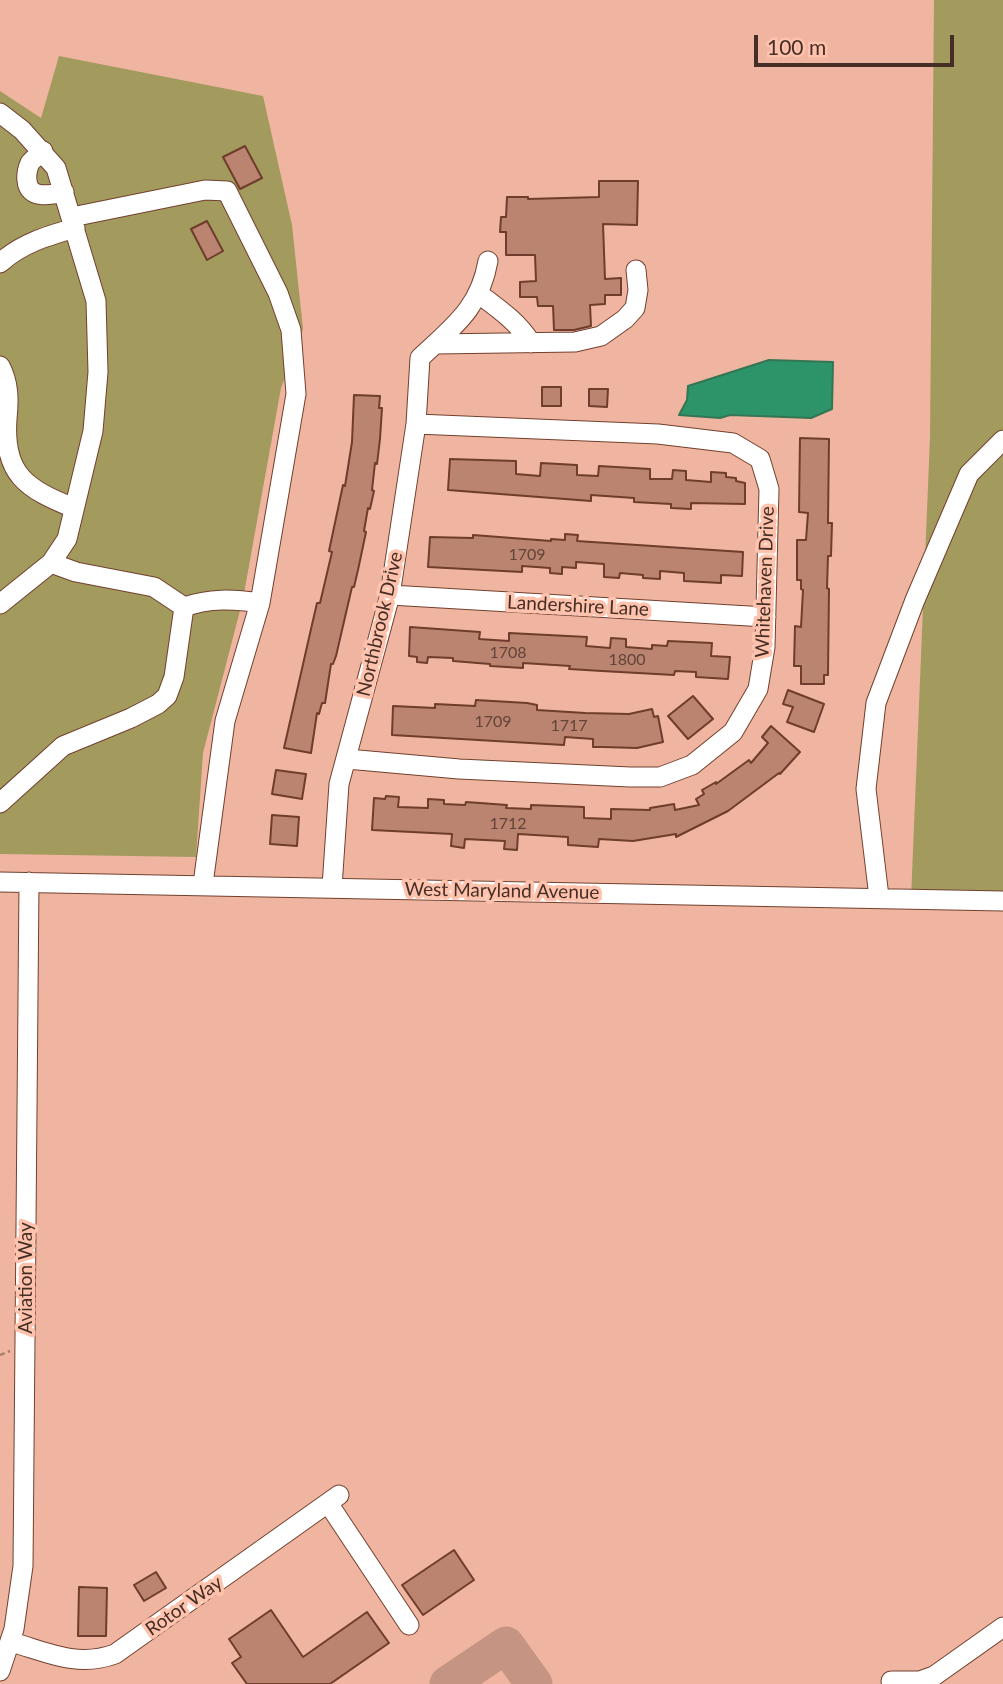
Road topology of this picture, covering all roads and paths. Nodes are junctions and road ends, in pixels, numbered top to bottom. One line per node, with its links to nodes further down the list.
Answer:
1 (0, 113): 2 (street)
2 (43, 151): 3 (street); 3 (street)
3 (64, 192): 4 (street)
4 (73, 223): 6 (street); 14 (street); 17 (street)
5 (488, 261): 8 (street)
6 (0, 263)
7 (636, 270): 9 (street)
8 (479, 294): 9 (street); 10 (street)
9 (531, 342): 10 (street)
10 (435, 344): 12 (street, Northbrook Drive)
11 (0, 366): 14 (street)
12 (416, 424): 16 (street, Northbrook Drive); 20 (street, Whitehaven Drive)
13 (1003, 440): 27 (street)
14 (74, 508): 15 (street)
15 (51, 563): 18 (street); 19 (street)
16 (390, 595): 20 (street, Landershire Lane); 21 (street, Northbrook Drive)
17 (260, 603): 19 (street); 25 (street)
18 (0, 604)
19 (184, 607): 22 (street)
20 (766, 617): 21 (street, Whitehaven Drive)
21 (347, 760): 26 (street, Northbrook Drive)
22 (0, 803)
23 (0, 882): 24 (street, West Maryland Avenue)
24 (29, 882): 25 (street, West Maryland Avenue); 31 (street, Aviation Way)
25 (202, 884): 26 (street, West Maryland Avenue)
26 (331, 887): 27 (street, West Maryland Avenue)
27 (878, 897): 28 (street, West Maryland Avenue)
28 (1003, 901)
29 (409, 1625): 31 (street, Rotor Way)
30 (1003, 1627): 33 (street)
31 (11, 1642): 32 (street, Aviation Way)
32 (0, 1671)
33 (891, 1681)

